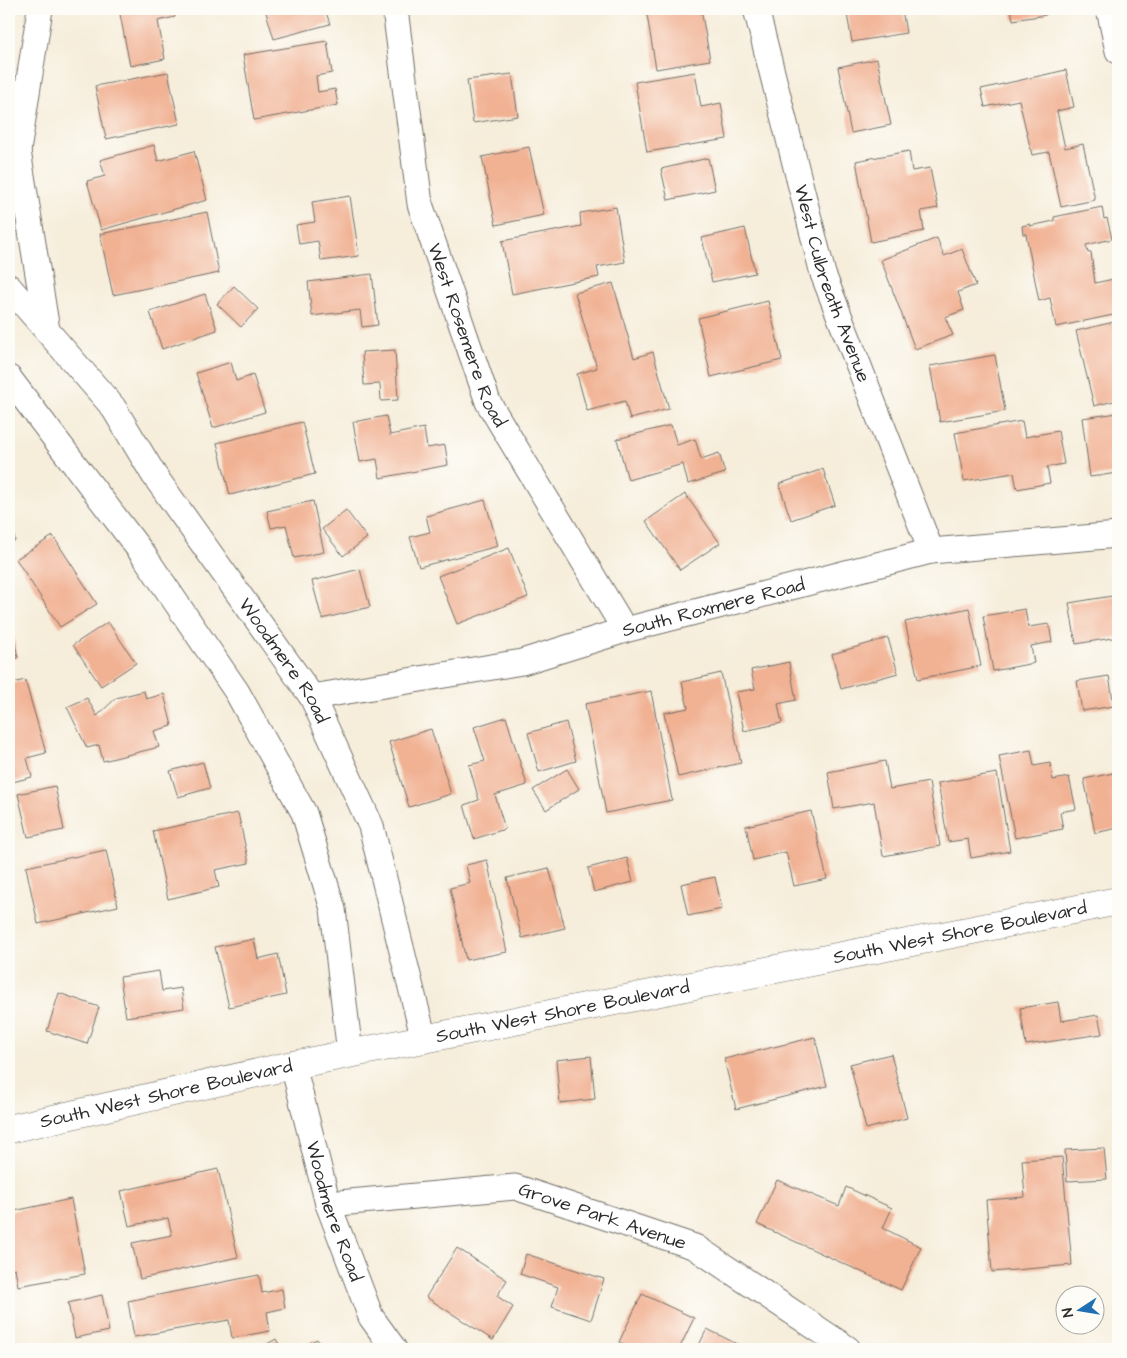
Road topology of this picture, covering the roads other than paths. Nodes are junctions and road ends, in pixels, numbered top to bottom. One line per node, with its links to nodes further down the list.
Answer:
1 (40, 9): 6 (street)
2 (395, 9): 12 (street, West Rosemere Road)
3 (756, 9): 11 (street, West Culbreath Avenue)
4 (1109, 9): 5 (street)
5 (1118, 51)
6 (14, 157): 8 (street)
7 (9, 287): 8 (street, Woodmere Road)
8 (47, 330): 13 (street, Woodmere Road)
9 (9, 378): 16 (street)
10 (1118, 535): 11 (street, South Roxmere Road)
11 (932, 551): 12 (street, South Roxmere Road)
12 (625, 630): 13 (street, South Roxmere Road)
13 (312, 697): 15 (street, Woodmere Road)
14 (1118, 901): 15 (street, South West Shore Boulevard)
15 (424, 1040): 16 (street, South West Shore Boulevard)
16 (350, 1054): 17 (street, South West Shore Boulevard)
17 (293, 1065): 18 (street, South West Shore Boulevard); 19 (street, Woodmere Road)
18 (9, 1129)
19 (328, 1204): 20 (street, Woodmere Road); 21 (street, Grove Park Avenue)
20 (394, 1349)
21 (848, 1349)

